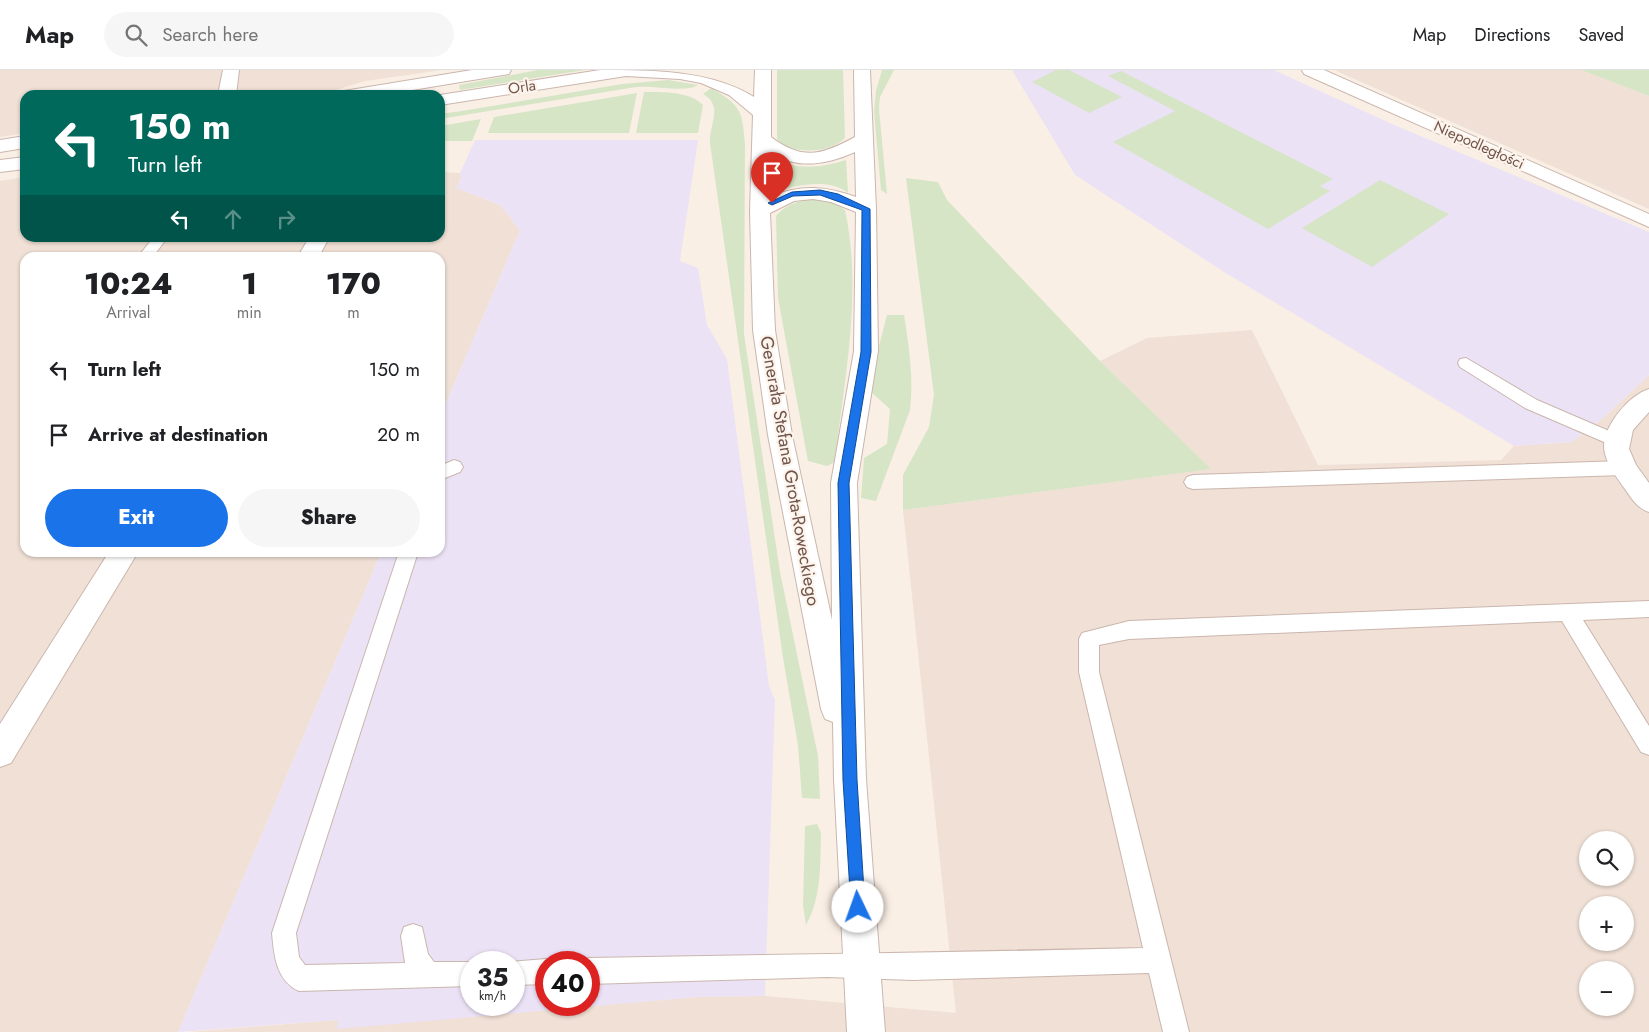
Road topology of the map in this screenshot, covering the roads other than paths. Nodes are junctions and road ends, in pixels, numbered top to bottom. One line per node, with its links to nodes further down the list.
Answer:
1 (231, 70): 7 (street)
2 (503, 70): 8 (street, Orla)
3 (763, 70): 10 (street, Generała Stefana Grota-Roweckiego)
4 (862, 70): 12 (street, Generała Stefana Grota-Roweckiego)
5 (1310, 70): 19 (street, Niepodległości)
6 (629, 71): 9 (street, Orla); 10 (street, Orla)
7 (228, 90)
8 (381, 90)
9 (445, 99)
10 (761, 113): 11 (street, Generała Stefana Grota-Roweckiego)
11 (760, 138): 12 (street); 18 (street, Generała Stefana Grota-Roweckiego)
12 (862, 140): 17 (street, Generała Stefana Grota-Roweckiego)
13 (20, 143): 14 (street)
14 (0, 146)
15 (20, 163): 16 (street)
16 (0, 166)
17 (866, 209): 18 (street); 34 (street, Generała Stefana Grota-Roweckiego)
18 (760, 211): 34 (street, Generała Stefana Grota-Roweckiego)
19 (1649, 221)
20 (157, 242): 21 (lane)
21 (149, 252)
22 (1466, 363): 24 (lane)
23 (1649, 398): 24 (street)
24 (1617, 441): 25 (street)
25 (1623, 468): 26 (lane); 27 (street)
26 (1193, 482)
27 (1649, 502)
28 (121, 557): 33 (street)
29 (407, 557): 40 (lane)
30 (1649, 608): 31 (lane)
31 (1567, 612): 32 (lane); 36 (lane)
32 (1649, 745)
33 (0, 752)
34 (850, 780): 37 (street, Generała Stefana Grota-Roweckiego)
35 (413, 936): 40 (lane)
36 (1159, 960): 37 (lane); 42 (lane)
37 (862, 965): 38 (lane); 41 (street, Generała Stefana Grota-Roweckiego)
38 (600, 971)
39 (460, 974): 40 (lane)
40 (428, 975)
41 (866, 1032)
42 (1176, 1032)

